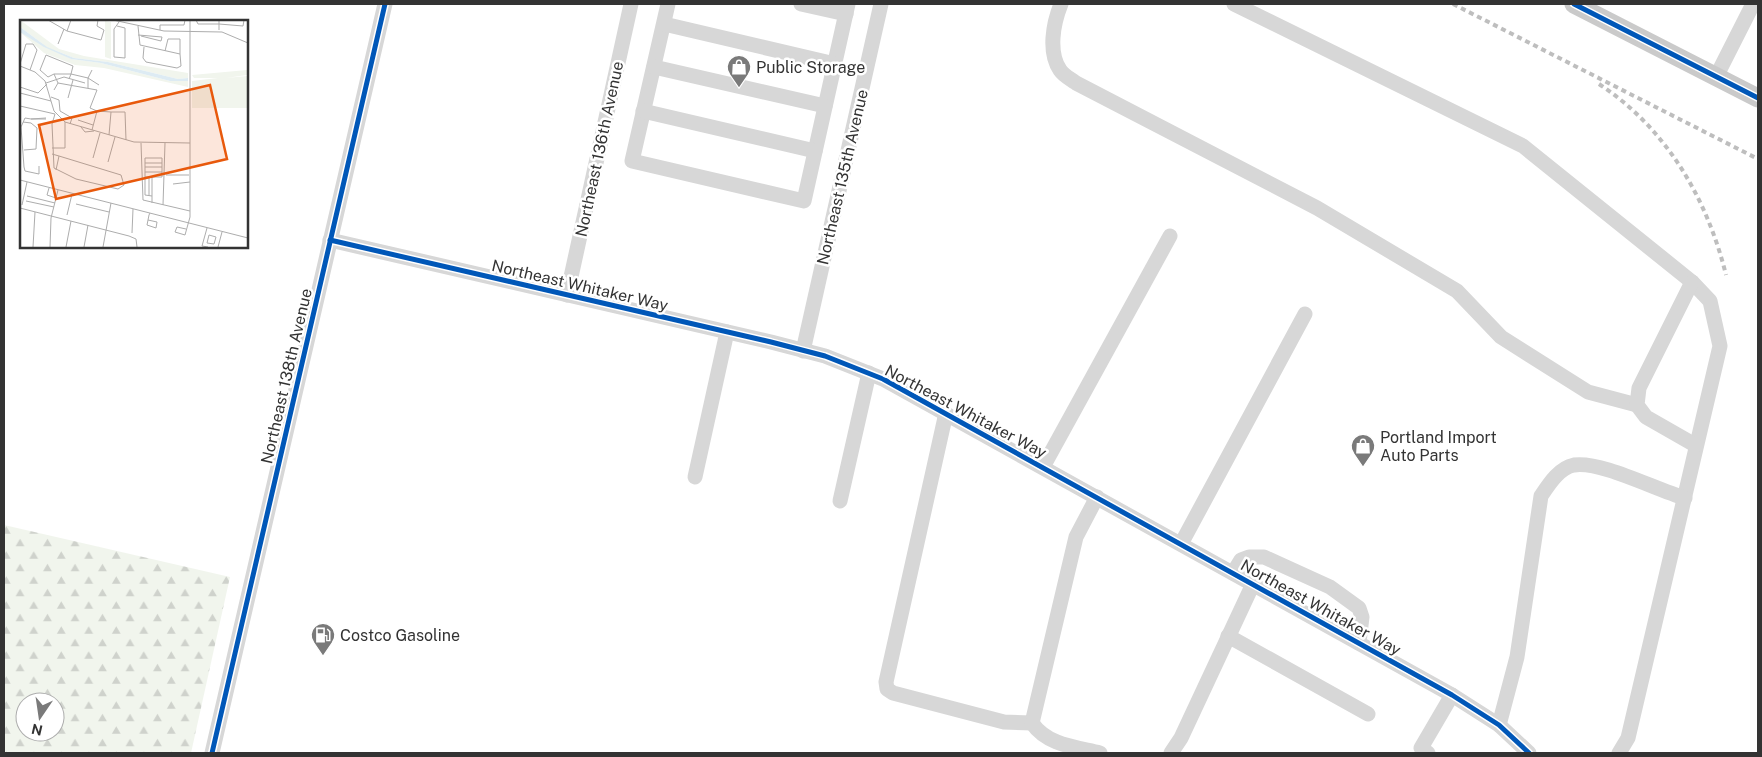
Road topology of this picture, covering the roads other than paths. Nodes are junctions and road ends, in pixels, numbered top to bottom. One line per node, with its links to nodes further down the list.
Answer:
1 (385, 4): 20 (street, Northeast 138th Avenue)
2 (631, 4): 22 (street, Northeast 136th Avenue)
3 (668, 4): 11 (street)
4 (804, 4): 10 (street)
5 (881, 4): 25 (street, Northeast 135th Avenue)
6 (1060, 4): 27 (street)
7 (1234, 4): 21 (street)
8 (1753, 4): 14 (street)
9 (1586, 6): 14 (main road)
10 (847, 9): 12 (street)
11 (664, 24): 12 (street); 13 (street)
12 (835, 64): 16 (street)
13 (654, 67): 16 (street); 17 (street)
14 (1716, 77): 15 (main road)
15 (1758, 98)
16 (825, 106): 18 (street)
17 (643, 111): 18 (street); 18 (street)
18 (815, 151)
19 (1170, 236): 30 (street)
20 (330, 240): 22 (street, Northeast Whitaker Way); 44 (street, Northeast 138th Avenue)
21 (1692, 282): 27 (street); 29 (street)
22 (567, 295): 24 (street, Northeast Whitaker Way)
23 (1305, 314): 35 (street)
24 (727, 332): 25 (street, Northeast Whitaker Way); 31 (street)
25 (803, 351): 26 (street, Northeast Whitaker Way)
26 (868, 373): 28 (street, Northeast Whitaker Way); 34 (street)
27 (1637, 405): 29 (street)
28 (946, 413): 30 (street, Northeast Whitaker Way); 42 (street)
29 (1695, 445): 33 (street)
30 (1043, 467): 32 (street, Northeast Whitaker Way)
31 (695, 477)
32 (1097, 497): 35 (street, Northeast Whitaker Way); 42 (street)
33 (1685, 498): 43 (street); 49 (street)
34 (840, 500)
35 (1181, 544): 36 (street, Northeast Whitaker Way)
36 (1232, 572): 37 (street, Northeast Whitaker Way); 39 (street)
37 (1253, 584): 38 (street); 39 (street, Northeast Whitaker Way)
38 (1228, 636): 41 (street); 46 (street)
39 (1359, 643): 40 (street, Northeast Whitaker Way)
40 (1452, 695): 43 (street, Northeast Whitaker Way); 47 (street)
41 (1368, 714)
42 (1032, 723): 45 (street)
43 (1499, 725): 48 (street, Northeast Whitaker Way)
44 (212, 753)
45 (1100, 753)
46 (1171, 753)
47 (1428, 753)
48 (1528, 753)
49 (1619, 753)

